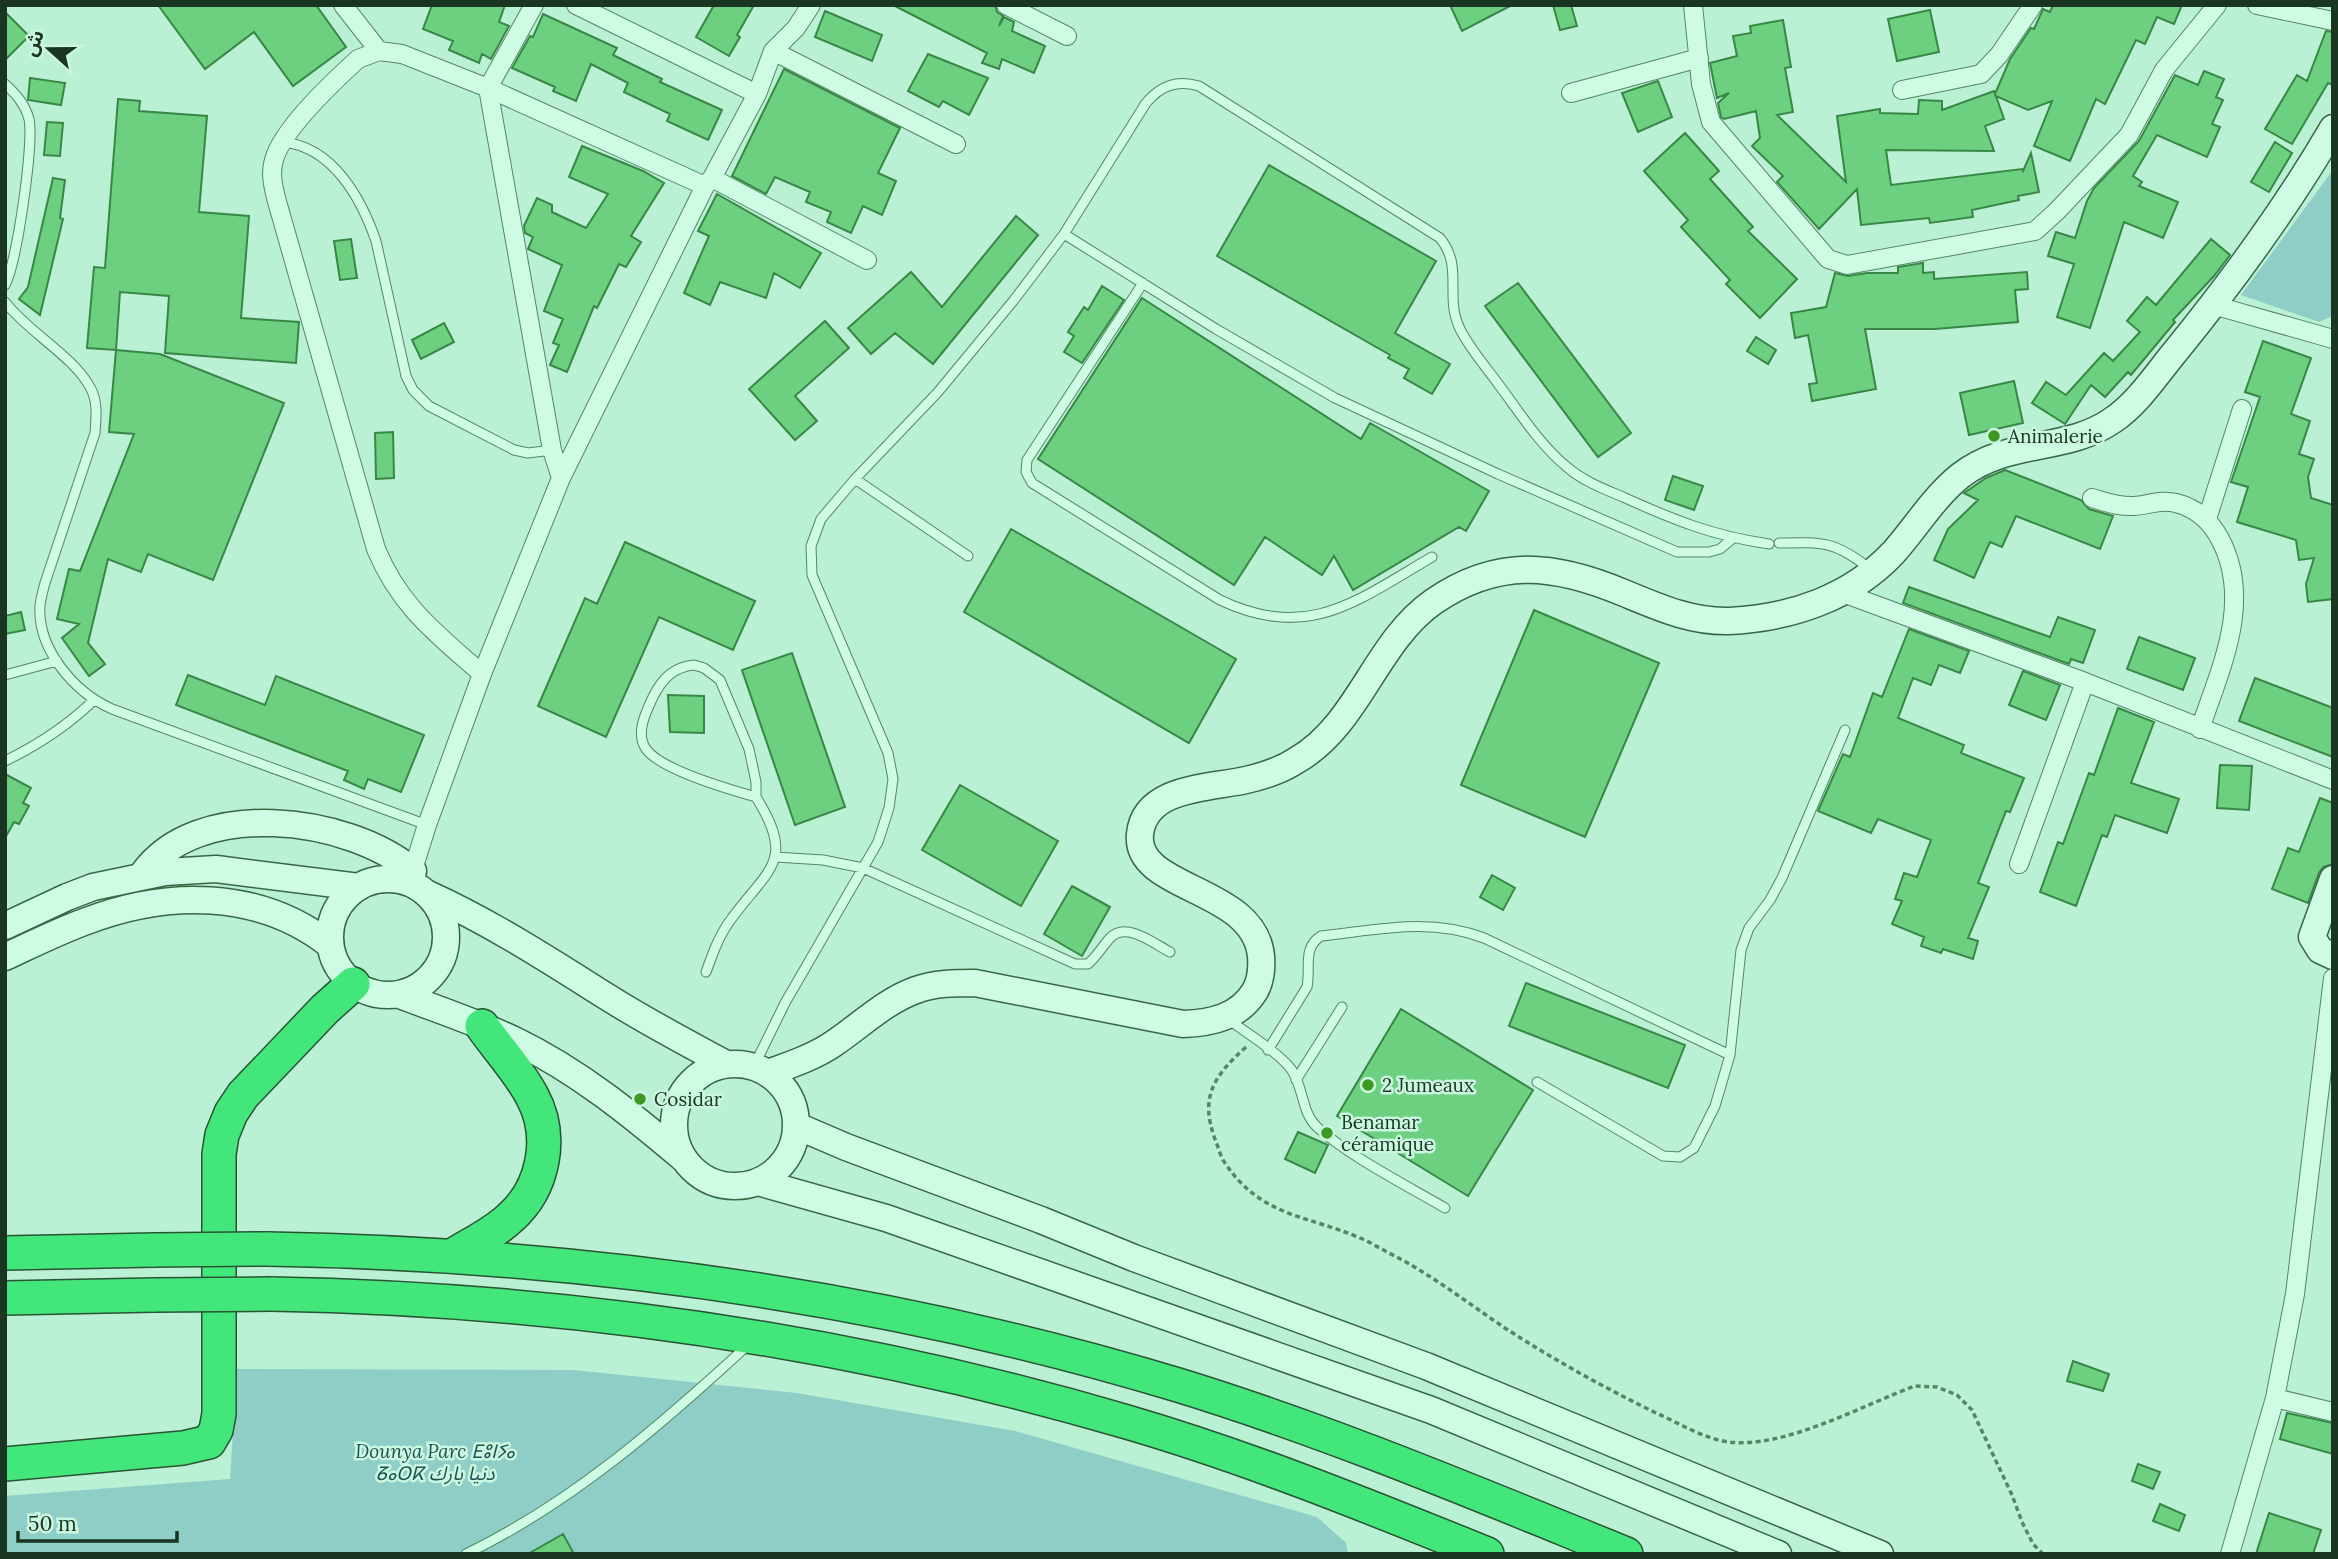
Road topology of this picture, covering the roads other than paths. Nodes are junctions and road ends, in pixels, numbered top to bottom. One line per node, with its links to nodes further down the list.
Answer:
1 (343, 5): 12 (street)
2 (534, 5): 16 (street)
3 (576, 5): 19 (street)
4 (811, 5): 13 (street)
5 (1006, 5): 11 (street)
6 (1693, 5): 14 (street)
7 (2033, 5): 17 (street)
8 (2217, 5): 14 (street)
9 (2257, 5): 10 (street)
10 (2333, 21)
11 (1066, 36)
12 (379, 51): 16 (street); 21 (street)
13 (773, 51): 19 (street); 22 (street)
14 (1699, 58): 18 (street)
15 (5, 84): 27 (lane)
16 (488, 88): 23 (street); 32 (street)
17 (1902, 90)
18 (1571, 93)
19 (757, 94): 23 (street)
20 (2333, 128): 29 (main road)
21 (281, 142): 32 (lane); 43 (street)
22 (956, 145)
23 (709, 182): 25 (street); 33 (street)
24 (1064, 234): 26 (lane); 34 (lane); 37 (lane)
25 (867, 260)
26 (1143, 283): 37 (lane); 39 (lane)
27 (5, 285)
28 (5, 302): 42 (lane)
29 (2213, 306): 30 (street); 40 (main road)
30 (2333, 339)
31 (2242, 409): 36 (street)
32 (552, 450): 33 (street)
33 (561, 478): 43 (street)
34 (855, 479): 38 (lane); 55 (lane)
35 (2092, 498): 36 (street)
36 (2207, 519): 47 (street)
37 (1732, 539): 40 (lane)
38 (968, 556)
39 (1432, 557)
40 (1872, 571): 41 (main road)
41 (1843, 593): 45 (street); 70 (main road)
42 (57, 661): 44 (lane); 46 (lane)
43 (482, 674): 52 (street)
44 (5, 675)
45 (2085, 682): 47 (street); 54 (street)
46 (93, 701): 49 (lane); 52 (lane)
47 (2200, 729): 50 (street)
48 (1845, 730): 74 (lane)
49 (5, 761)
50 (2333, 780)
51 (756, 797): 51 (lane); 53 (lane)
52 (427, 825): 58 (street)
53 (776, 857): 55 (lane); 65 (lane)
54 (2019, 863)
55 (863, 869): 62 (lane); 76 (lane)
56 (142, 875): 58 (main road); 59 (main road); 60 (main road)
57 (2333, 879): 63 (main road)
58 (416, 883): 59 (main road); 68 (main road); 75 (main road)
59 (359, 887): 61 (main road)
60 (5, 926)
61 (330, 945): 64 (main road); 67 (main road)
62 (1170, 952)
63 (2333, 956)
64 (5, 957)
65 (706, 972)
66 (2333, 978): 89 (street)
67 (353, 984): 68 (main road); 91 (highway)
68 (400, 995): 71 (main road)
69 (1342, 1007): 77 (lane)
70 (1226, 1017): 72 (main road); 73 (lane)
71 (482, 1026): 80 (main road); 86 (highway)
72 (832, 1045): 76 (main road); 79 (main road)
73 (1268, 1049): 74 (lane); 77 (lane)
74 (1730, 1055): 78 (lane)
75 (726, 1064): 76 (main road); 80 (main road)
76 (761, 1070): 79 (main road)
77 (1296, 1080): 82 (lane)
78 (1537, 1082)
79 (795, 1115): 81 (main road); 96 (main road)
80 (685, 1160): 81 (main road)
81 (758, 1182): 95 (main road)
82 (1445, 1208)
83 (5, 1236): 84 (highway)
84 (72, 1252): 85 (highway); 86 (highway, bridge)
85 (5, 1253)
86 (452, 1256): 94 (highway)
87 (5, 1298): 88 (highway, bridge)
88 (757, 1337): 92 (lane); 93 (highway)
89 (2274, 1398): 90 (street); 97 (street)
90 (2333, 1412)
91 (5, 1464)
92 (466, 1554)
93 (1487, 1554)
94 (1626, 1554)
95 (1778, 1554)
96 (1880, 1554)
97 (2230, 1554)

